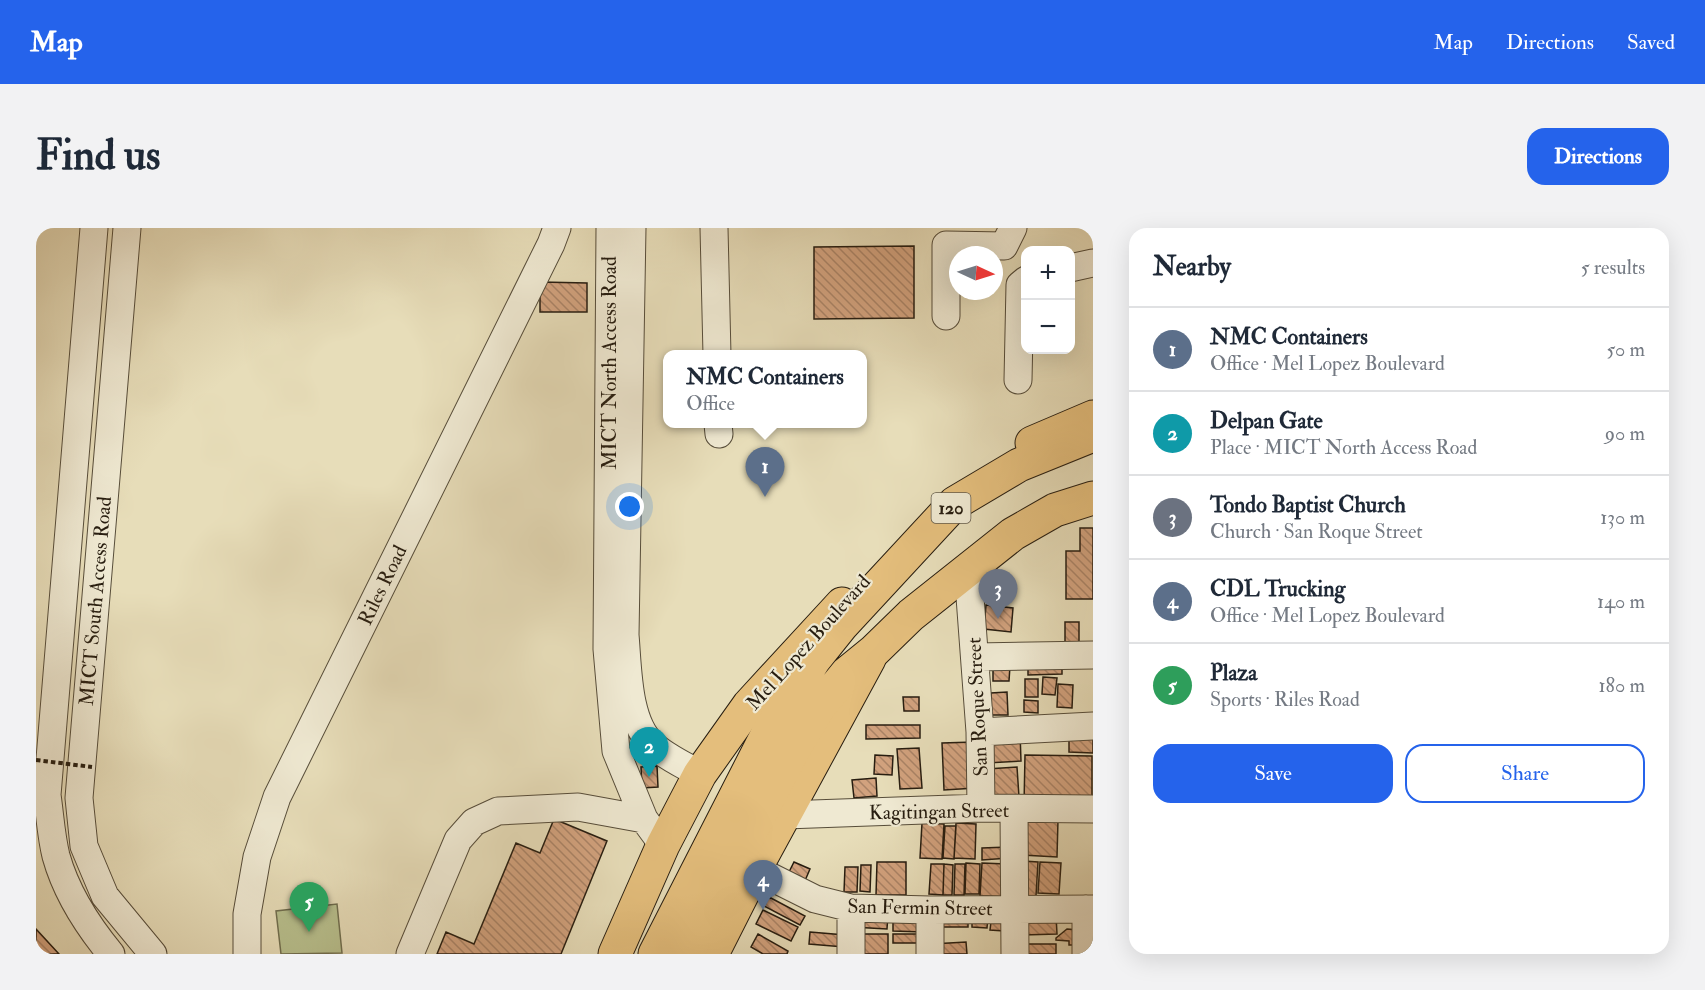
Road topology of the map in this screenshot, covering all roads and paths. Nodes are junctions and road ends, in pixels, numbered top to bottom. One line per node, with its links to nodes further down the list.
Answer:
1 (94, 228): 21 (street, MICT South Access Road)
2 (127, 228): 22 (street, MICT South Access Road)
3 (557, 228): 43 (street, Riles Road)
4 (610, 228): 33 (street, MICT North Access Road)
5 (632, 228): 28 (street, MICT North Access Road)
6 (714, 228): 12 (street)
7 (1014, 240): 11 (street)
8 (1093, 262): 9 (street)
9 (1075, 267)
10 (1021, 284): 13 (street)
11 (946, 316)
12 (717, 350)
13 (1018, 380)
14 (1093, 417): 28 (main road, Mel Lopez Boulevard / 120)
15 (1093, 435): 25 (main road, Mel Lopez Boulevard / 120)
16 (1093, 498): 17 (main road, Mel Lopez Boulevard / 120)
17 (968, 570): 18 (main road, Mel Lopez Boulevard / 120); 20 (street, San Roque Street)
18 (874, 651): 25 (main road, Mel Lopez Boulevard / 120); 32 (main road, Mel Lopez Boulevard / 120)
19 (1093, 655): 20 (street)
20 (976, 657): 24 (street, San Roque Street)
21 (46, 680): 22 (street); 41 (street, MICT South Access Road)
22 (88, 686): 40 (street, MICT South Access Road)
23 (1093, 726): 24 (street)
24 (981, 732): 29 (street, San Roque Street)
25 (781, 741): 46 (main road, Mel Lopez Boulevard / 120); 47 (main road, Mel Lopez Boulevard / 120)
26 (36, 760): 27 (path, bridge)
27 (92, 767)
28 (700, 774): 34 (main road, Mel Lopez Boulevard / 120)
29 (981, 808): 31 (street, Kagitingan Street); 32 (street, Kagitingan Street)
30 (1093, 809): 31 (street, Kagitingan Street)
31 (1014, 810): 37 (street)
32 (785, 815): 35 (main road, Mel Lopez Boulevard / 120)
33 (644, 819): 34 (street, MICT North Access Road); 44 (street)
34 (663, 845): 45 (main road, Mel Lopez Boulevard / 120)
35 (755, 868): 36 (street, San Fermin Street); 48 (main road, Mel Lopez Boulevard / 120)
36 (851, 908): 39 (street, San Fermin Street); 49 (street)
37 (1015, 909): 38 (street, San Fermin Street); 39 (street, San Fermin Street); 51 (street)
38 (1090, 909): 52 (street)
39 (930, 910): 50 (street)
40 (127, 922): 41 (street); 42 (street, MICT South Access Road)
41 (106, 948)
42 (153, 954)
43 (248, 954)
44 (411, 954)
45 (615, 954)
46 (655, 954)
47 (687, 954)
48 (712, 954)
49 (851, 954)
50 (930, 954)
51 (1015, 954)
52 (1086, 954)

